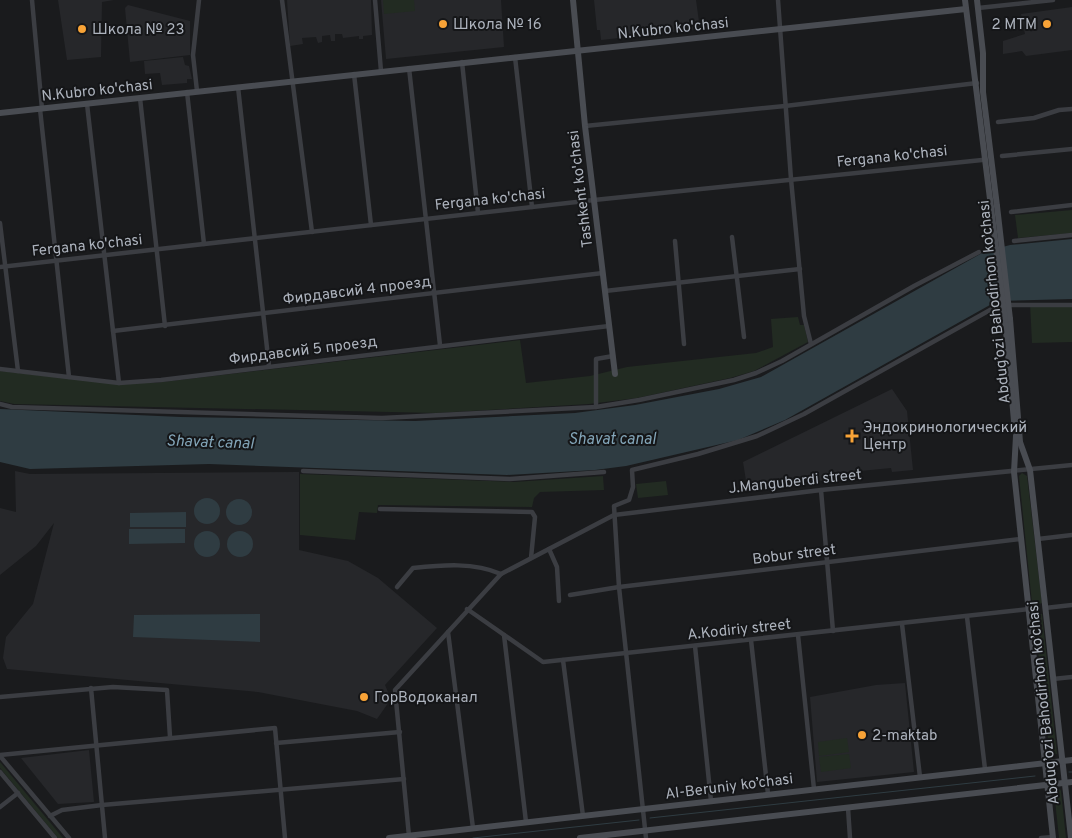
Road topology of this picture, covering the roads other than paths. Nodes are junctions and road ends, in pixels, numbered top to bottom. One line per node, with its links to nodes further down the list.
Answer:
1 (32, 0): 28 (street)
2 (199, 0): 22 (street)
3 (282, 0): 19 (street)
4 (375, 0): 17 (street)
5 (573, 0): 13 (main road, Tashkent ko'chasi)
6 (778, 0): 12 (street)
7 (966, 0): 11 (main road, Abdug’ozi Bahodirhon ko’chasi)
8 (978, 0): 10 (main road, Abdug’ozi Bahodirhon ko’chasi)
9 (1053, 0): 10 (street)
10 (978, 8): 20 (main road, Abdug’ozi Bahodirhon ko’chasi)
11 (966, 9): 12 (main road, N.Kubro ko'chasi); 20 (main road, Abdug’ozi Bahodirhon ko’chasi)
12 (780, 30): 13 (main road, N.Kubro ko'chasi); 26 (street)
13 (578, 50): 14 (main road, N.Kubro ko'chasi); 31 (main road, Tashkent ko'chasi)
14 (515, 56): 15 (main road, N.Kubro ko'chasi); 38 (street)
15 (462, 62): 16 (main road, N.Kubro ko'chasi); 40 (street)
16 (409, 68): 17 (main road, N.Kubro ko'chasi); 41 (street)
17 (381, 71): 18 (main road, N.Kubro ko'chasi)
18 (354, 74): 19 (main road, N.Kubro ko'chasi); 43 (street)
19 (292, 81): 21 (main road, N.Kubro ko'chasi); 44 (street)
20 (980, 83): 26 (street); 64 (main road, Abdug’ozi Bahodirhon ko’chasi, bridge)
21 (238, 87): 22 (main road, N.Kubro ko'chasi); 47 (street)
22 (197, 91): 23 (main road, N.Kubro ko'chasi)
23 (187, 92): 24 (main road, N.Kubro ko'chasi); 50 (street)
24 (140, 98): 25 (main road, N.Kubro ko'chasi); 51 (street)
25 (87, 104): 28 (main road, N.Kubro ko'chasi); 53 (street)
26 (785, 106): 31 (street); 35 (street)
27 (1072, 108): 30 (street)
28 (41, 109): 29 (main road, N.Kubro ko'chasi); 54 (street)
29 (0, 113)
30 (998, 122)
31 (585, 126): 36 (main road, Tashkent ko'chasi)
32 (1072, 150): 33 (street)
33 (1002, 156)
34 (982, 160): 35 (street, Fergana ko'chasi)
35 (791, 179): 36 (street, Fergana ko'chasi); 56 (street)
36 (594, 200): 38 (street, Fergana ko'chasi); 57 (main road, Tashkent ko'chasi)
37 (1072, 206): 39 (street)
38 (532, 207): 40 (street, Fergana ko'chasi)
39 (1011, 212)
40 (478, 213): 41 (street, Fergana ko'chasi)
41 (426, 219): 43 (street, Fergana ko'chasi); 61 (street)
42 (0, 223): 55 (street)
43 (372, 225): 44 (street, Fergana ko'chasi)
44 (312, 232): 47 (street, Fergana ko'chasi)
45 (1072, 235): 49 (street)
46 (732, 237): 58 (street)
47 (254, 238): 50 (street, Fergana ko'chasi); 63 (street)
48 (675, 241): 59 (street)
49 (1014, 241)
50 (204, 244): 51 (street, Fergana ko'chasi)
51 (156, 250): 53 (street, Fergana ko'chasi); 65 (street)
52 (979, 252): 70 (street)
53 (104, 255): 54 (street, Fergana ko'chasi); 67 (street)
54 (55, 261): 55 (street, Fergana ko'chasi); 77 (street)
55 (2, 267): 75 (street)
56 (800, 269): 58 (street); 70 (street)
57 (603, 273): 60 (main road, Tashkent ko'chasi); 61 (street, Фирдавсий 4 проезд)
58 (736, 276): 59 (street); 68 (street)
59 (679, 282): 60 (street); 69 (street)
60 (605, 290): 66 (main road, Tashkent ko'chasi)
61 (434, 294): 63 (street, Фирдавсий 4 проезд); 71 (street)
62 (1072, 304): 88 (street)
63 (262, 314): 65 (street, Фирдавсий 4 проезд); 73 (street)
64 (1007, 320): 82 (main road, Abdug’ozi Bahodirhon ko’chasi); 85 (main road, Abdug’ozi Bahodirhon ko’chasi)
65 (165, 326): 67 (street, Фирдавсий 4 проезд)
66 (609, 326): 71 (street, Фирдавсий 5 проезд); 72 (main road, Tashkent ko'chasi)
67 (113, 331): 78 (street)
68 (744, 337)
69 (684, 344)
70 (811, 344): 80 (street)
71 (440, 345): 73 (street, Фирдавсий 5 проезд)
72 (613, 356): 76 (main road, Tashkent ko'chasi); 80 (street)
73 (269, 366): 78 (street, Фирдавсий 5 проезд)
74 (0, 369): 75 (street, Фирдавсий 5 проезд)
75 (18, 371): 77 (street, Фирдавсий 5 проезд)
76 (615, 374)
77 (69, 377): 78 (street, Фирдавсий 5 проезд)
78 (119, 383)
79 (0, 404): 80 (street)
80 (596, 407)
81 (1072, 465): 82 (street, J.Manguberdi street)
82 (1030, 470): 85 (street, J.Manguberdi street); 90 (main road, Abdug’ozi Bahodirhon ko’chasi)
83 (303, 471): 84 (street)
84 (604, 472)
85 (1014, 472): 86 (street, J.Manguberdi street); 91 (main road, Abdug’ozi Bahodirhon ko’chasi)
86 (821, 490): 88 (street, J.Manguberdi street); 94 (street)
87 (380, 509): 93 (street)
88 (614, 515): 92 (street, J.Manguberdi street); 97 (street)
89 (1072, 535): 90 (street)
90 (1038, 538): 101 (main road, Abdug’ozi Bahodirhon ko’chasi)
91 (1021, 539): 94 (street, Bobur street); 103 (main road, Abdug’ozi Bahodirhon ko’chasi)
92 (549, 548): 93 (street, J.Manguberdi street); 99 (street)
93 (531, 558): 95 (street, J.Manguberdi street)
94 (827, 563): 97 (street, Bobur street); 106 (street)
95 (501, 574): 96 (street); 102 (street, J.Manguberdi street)
96 (396, 587)
97 (619, 587): 98 (street, Bobur street); 112 (street)
98 (570, 595)
99 (559, 601)
100 (1072, 605): 101 (street)
101 (1045, 608): 115 (main road, Abdug’ozi Bahodirhon ko’chasi)
102 (467, 609): 107 (street, J.Manguberdi street); 108 (street, A.Kodiriy street)
103 (1029, 609): 104 (street, A.Kodiriy street); 125 (main road, Abdug’ozi Bahodirhon ko’chasi)
104 (967, 617): 105 (street, A.Kodiriy street); 126 (street)
105 (902, 624): 106 (street, A.Kodiriy street); 128 (street)
106 (833, 631): 109 (street, A.Kodiriy street)
107 (448, 632): 118 (street, J.Manguberdi street); 144 (street)
108 (504, 635): 113 (street, A.Kodiriy street); 143 (street)
109 (798, 635): 110 (street, A.Kodiriy street); 132 (street)
110 (751, 640): 111 (street, A.Kodiriy street); 135 (street)
111 (695, 646): 112 (street, A.Kodiriy street); 136 (street)
112 (626, 654): 113 (street, A.Kodiriy street); 140 (street)
113 (563, 660): 142 (street)
114 (1072, 677): 115 (street)
115 (1053, 679): 124 (main road, Abdug’ozi Bahodirhon ko’chasi)
116 (91, 688): 117 (street); 119 (street); 121 (street)
117 (0, 696)
118 (400, 732): 120 (street); 129 (street)
119 (170, 737): 120 (street); 121 (street)
120 (276, 743): 133 (street)
121 (97, 744): 122 (street); 137 (street)
122 (0, 756): 141 (street)
123 (1072, 760): 124 (main road, Al-Beruniy ko’chasi)
124 (1062, 761): 125 (main road, Al-Beruniy ko’chasi); 130 (main road, Abdug’ozi Bahodirhon ko’chasi)
125 (1044, 762): 126 (main road, Al-Beruniy ko’chasi); 131 (main road, Abdug’ozi Bahodirhon ko’chasi)
126 (985, 769): 128 (main road, Al-Beruniy ko’chasi)
127 (0, 772): 134 (street)
128 (920, 777): 132 (main road, Al-Beruniy ko’chasi)
129 (404, 779): 133 (street); 146 (street)
130 (1068, 783): 131 (main road); 156 (main road, Abdug’ozi Bahodirhon ko’chasi)
131 (1047, 785): 139 (main road); 147 (main road, Abdug’ozi Bahodirhon ko’chasi)
132 (814, 789): 135 (main road, Al-Beruniy ko’chasi)
133 (280, 790): 137 (street); 151 (street)
134 (18, 793): 138 (street); 148 (street)
135 (768, 794): 136 (main road, Al-Beruniy ko’chasi)
136 (711, 801): 140 (main road, Al-Beruniy ko’chasi)
137 (102, 805): 141 (street); 150 (street)
138 (0, 807)
139 (848, 808): 145 (main road); 154 (street)
140 (643, 809): 142 (main road, Al-Beruniy ko’chasi); 145 (street)
141 (50, 816): 149 (street)
142 (583, 816): 143 (main road, Al-Beruniy ko’chasi)
143 (526, 822): 144 (main road, Al-Beruniy ko’chasi)
144 (473, 828): 146 (main road, Al-Beruniy ko’chasi)
145 (646, 834): 153 (main road)
146 (409, 836): 152 (main road, Al-Beruniy ko’chasi)
147 (1053, 837): 155 (street)
148 (55, 838)
149 (69, 838)
150 (105, 838)
151 (285, 838)
152 (389, 838)
153 (580, 838)
154 (850, 838)
155 (1041, 838)
156 (1071, 838)

